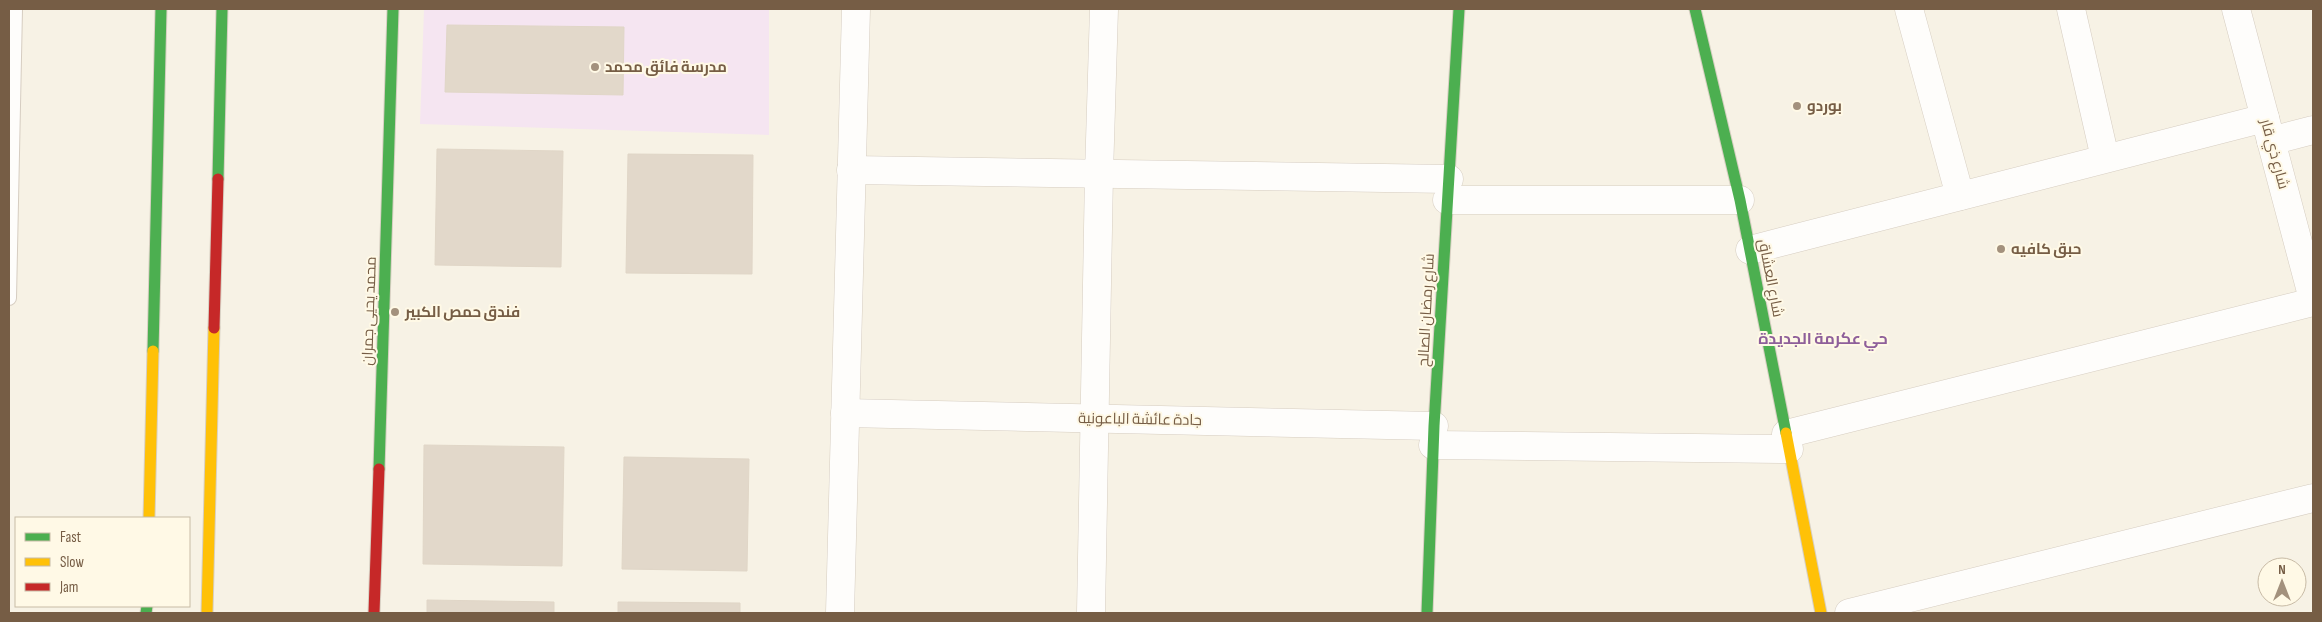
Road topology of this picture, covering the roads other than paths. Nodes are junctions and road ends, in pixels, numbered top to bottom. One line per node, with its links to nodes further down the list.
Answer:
1 (15, 9): 20 (lane)
2 (161, 9): 29 (main road)
3 (222, 9): 30 (main road)
4 (393, 9): 31 (main road, محمد يحيى جمران)
5 (856, 9): 15 (street)
6 (1104, 9): 16 (street)
7 (1459, 9): 17 (main road, شارع رمضان الصالح)
8 (1695, 9): 19 (main road, شارع العشاق)
9 (1909, 9): 18 (street)
10 (2071, 9): 14 (street)
11 (2236, 9): 12 (street, شارع ذي قار)
12 (2268, 130): 13 (street); 14 (street); 23 (street, شارع ذي قار)
13 (2313, 130)
14 (2105, 158): 18 (street)
15 (851, 170): 16 (street); 24 (street)
16 (1099, 174): 17 (street); 25 (street)
17 (1448, 189): 19 (street); 26 (main road, شارع رمضان الصالح)
18 (1960, 196): 21 (street)
19 (1740, 200): 21 (main road, شارع العشاق)
20 (10, 248): 22 (lane)
21 (1750, 250): 27 (main road, شارع العشاق)
22 (9, 298)
23 (2313, 300): 27 (street, جادة عائشة الباعونية)
24 (845, 412): 25 (street, جادة عائشة الباعونية); 32 (street)
25 (1094, 418): 26 (street, جادة عائشة الباعونية); 33 (street)
26 (1434, 435): 27 (street, جادة عائشة الباعونية); 34 (main road, شارع رمضان الصالح)
27 (1788, 441): 35 (main road, شارع العشاق)
28 (2313, 498): 36 (street)
29 (149, 517)
30 (207, 613)
31 (374, 613)
32 (840, 613)
33 (1091, 613)
34 (1427, 613)
35 (1821, 613)
36 (1849, 613)

